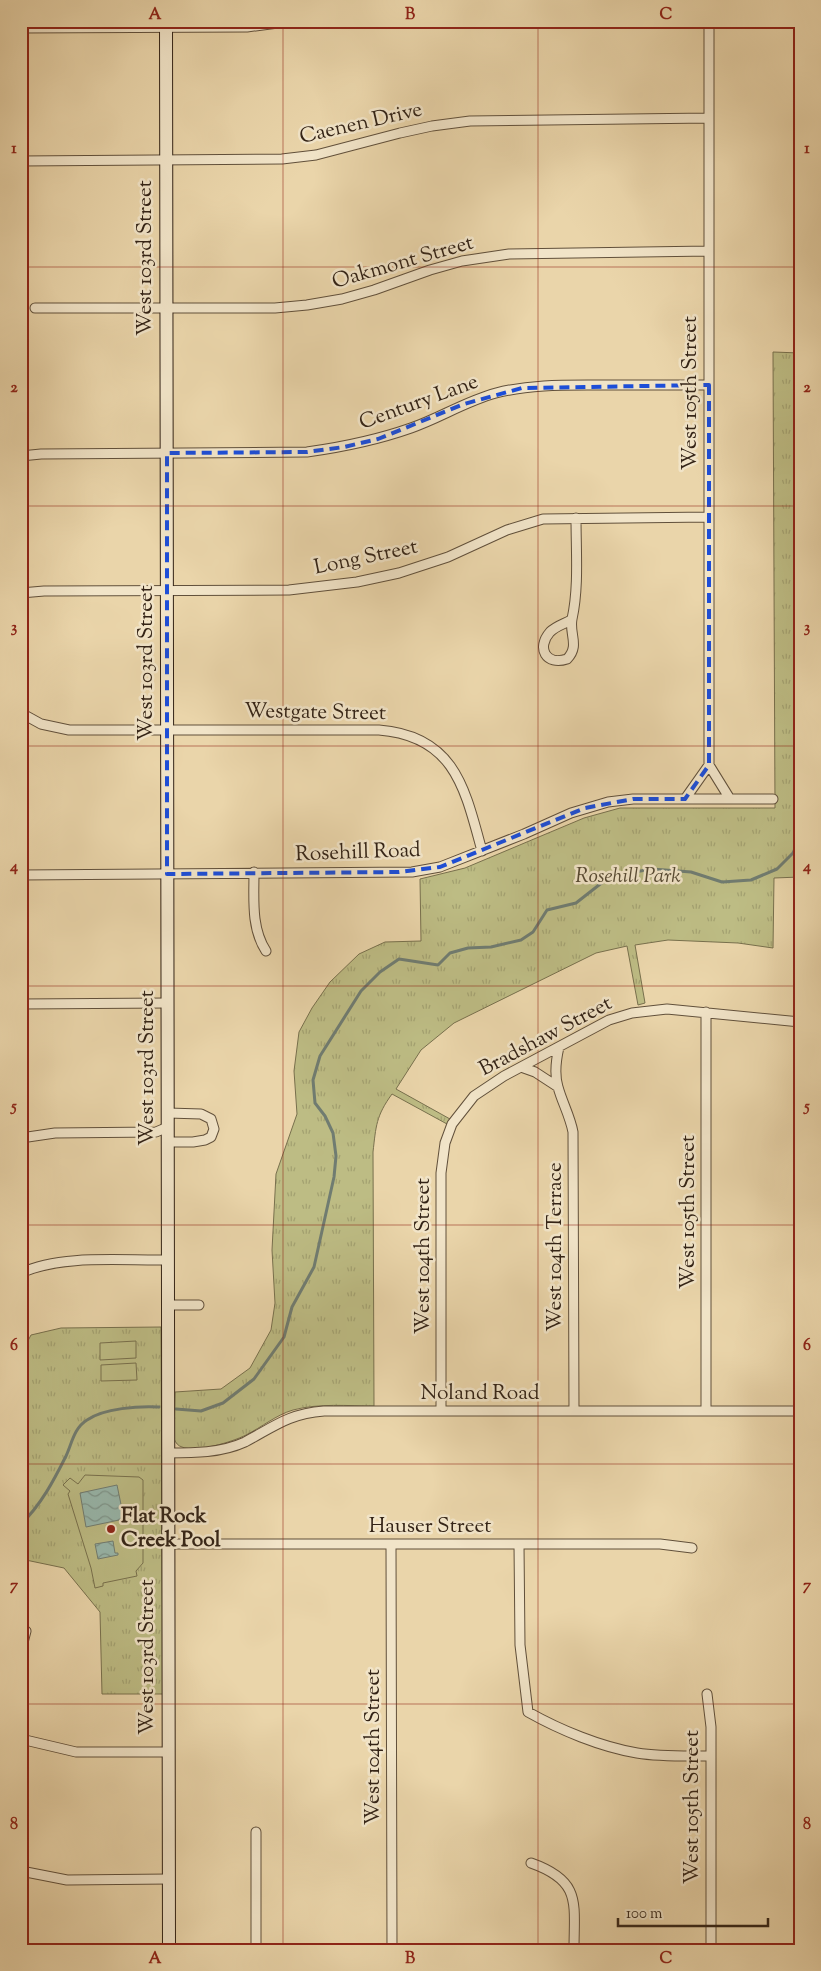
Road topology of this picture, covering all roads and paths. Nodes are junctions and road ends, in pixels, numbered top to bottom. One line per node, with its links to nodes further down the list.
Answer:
1 (290, 21): 3 (street)
2 (709, 21): 5 (street, West 105th Street)
3 (166, 24): 4 (street); 6 (main road, West 103rd Street)
4 (21, 28)
5 (709, 118): 6 (street, Caenen Drive); 8 (street, West 105th Street)
6 (166, 160): 7 (street, Caenen Drive); 10 (main road, West 103rd Street)
7 (21, 161)
8 (709, 252): 10 (street, Oakmont Street); 11 (street, West 105th Street)
9 (35, 308): 10 (street, Oakmont Street)
10 (166, 309): 12 (main road, West 103rd Street)
11 (709, 385): 12 (street, Century Lane); 15 (street, West 105th Street)
12 (166, 453): 13 (street, Century Lane); 16 (main road, West 103rd Street)
13 (21, 456)
14 (576, 518): 15 (street, Long Street); 16 (street, Long Street); 18 (street)
15 (709, 518): 21 (street, West 105th Street)
16 (166, 590): 17 (street, Long Street); 20 (main road, West 103rd Street)
17 (21, 593)
18 (571, 620): 18 (street)
19 (21, 713): 20 (street, Westgate Street)
20 (167, 730): 25 (street, Westgate Street); 27 (main road, West 103rd Street)
21 (709, 765): 22 (street); 23 (street)
22 (685, 799): 23 (street, Rosehill Road); 25 (street, Rosehill Road)
23 (730, 799): 24 (street, Rosehill Road)
24 (773, 799)
25 (482, 850): 26 (street, Rosehill Road)
26 (254, 872): 27 (street, Rosehill Road); 29 (street)
27 (167, 874): 28 (street, Rosehill Road); 30 (main road, West 103rd Street)
28 (21, 875)
29 (266, 952)
30 (168, 1003): 31 (street); 38 (main road, West 103rd Street)
31 (21, 1004)
32 (706, 1012): 33 (street, Bradshaw Street); 34 (street, Bradshaw Street); 48 (street, West 105th Street)
33 (800, 1022)
34 (558, 1047): 35 (street, Bradshaw Street); 36 (street, West 104th Terrace)
35 (521, 1067): 36 (street); 37 (street, Bradshaw Street)
36 (558, 1087): 47 (street, West 104th Terrace)
37 (464, 1107): 46 (street, West 104th Street)
38 (168, 1113): 39 (main road, West 103rd Street); 41 (street)
39 (168, 1127): 40 (street); 41 (main road, West 103rd Street)
40 (21, 1138)
41 (168, 1142): 42 (main road, West 103rd Street)
42 (168, 1260): 43 (street); 44 (main road, West 103rd Street)
43 (21, 1273)
44 (168, 1305): 45 (street); 50 (main road, West 103rd Street)
45 (199, 1305)
46 (441, 1411): 47 (street, Noland Road); 50 (street, Noland Road)
47 (574, 1411): 48 (street, Noland Road)
48 (706, 1411): 49 (street, Noland Road)
49 (800, 1411)
50 (168, 1453): 51 (main road, West 103rd Street)
51 (168, 1544): 52 (street, Hauser Street); 59 (main road, West 103rd Street)
52 (391, 1545): 53 (street, Hauser Street); 67 (street, West 104th Street)
53 (520, 1545): 54 (street, Hauser Street); 60 (street)
54 (692, 1548)
55 (26, 1632): 56 (street)
56 (21, 1650)
57 (707, 1694): 60 (street, West 105th Street)
58 (21, 1739): 59 (street)
59 (168, 1752): 64 (main road, West 103rd Street)
60 (711, 1756): 69 (street, West 105th Street)
61 (256, 1832): 66 (street)
62 (531, 1863): 68 (street)
63 (21, 1871): 64 (street)
64 (168, 1880): 65 (main road, West 103rd Street)
65 (169, 1950)
66 (256, 1950)
67 (392, 1950)
68 (574, 1950)
69 (711, 1950)

